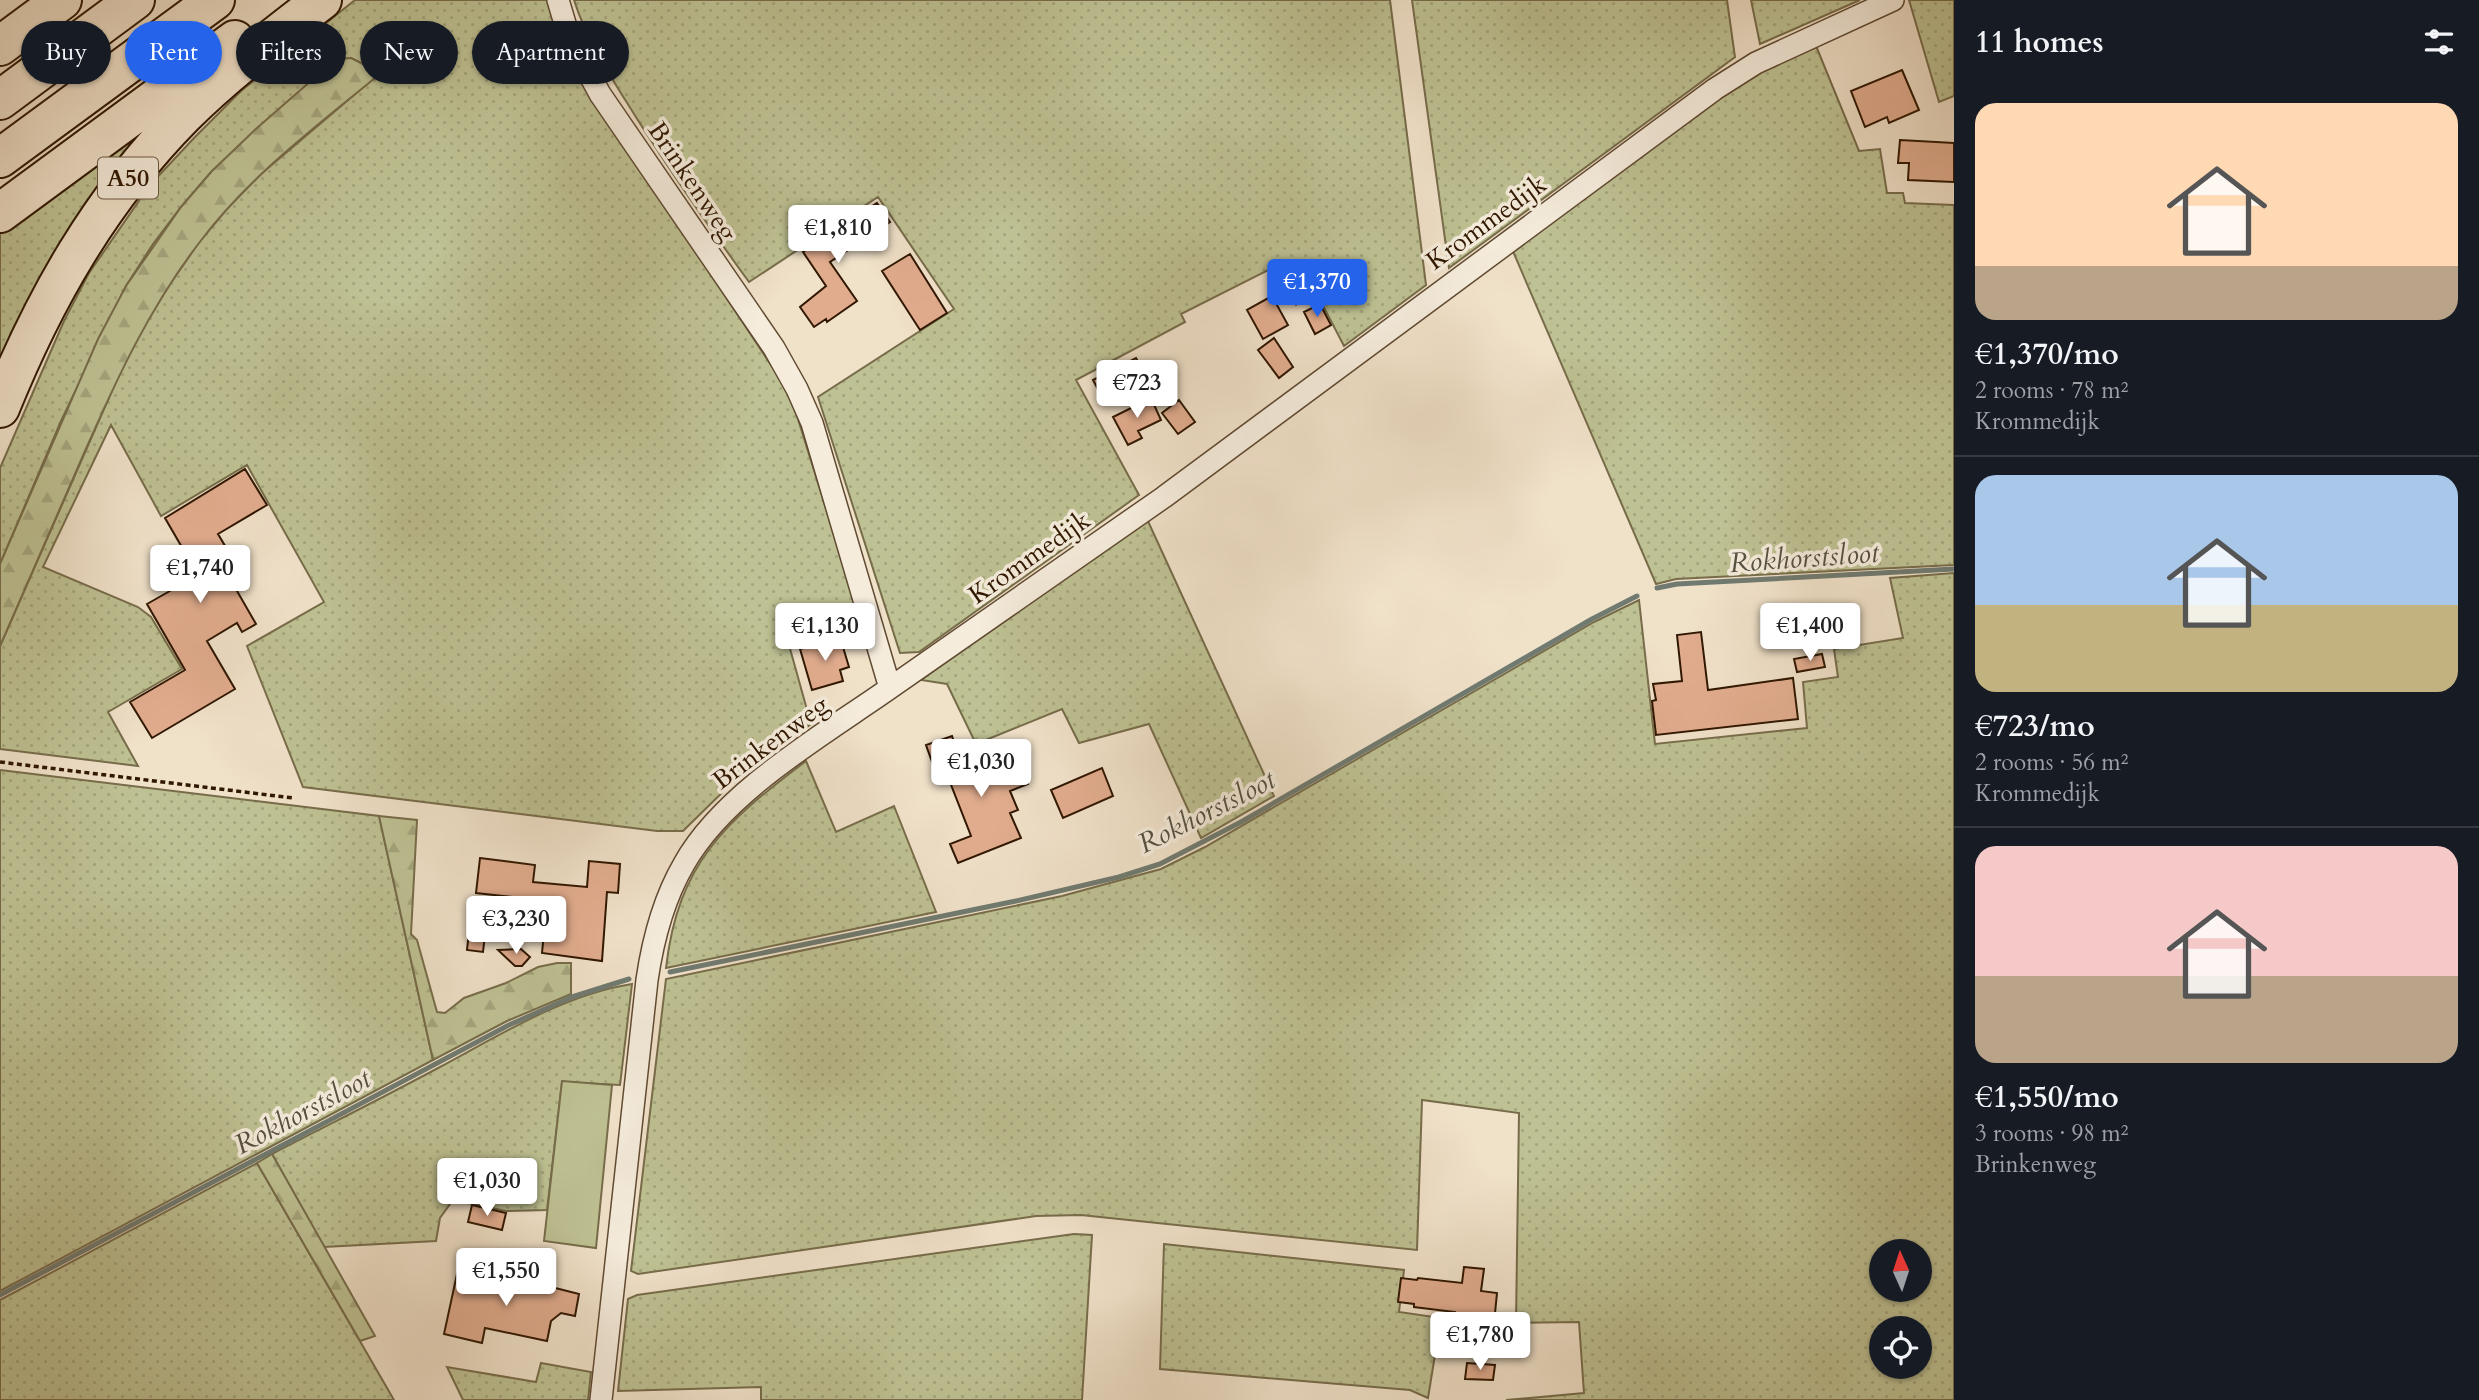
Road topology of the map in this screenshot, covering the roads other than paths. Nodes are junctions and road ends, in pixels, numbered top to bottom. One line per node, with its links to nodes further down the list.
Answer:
1 (62, 0): 8 (highway)
2 (135, 0): 9 (highway)
3 (215, 0): 10 (highway)
4 (289, 0): 11 (highway)
5 (322, 0): 12 (highway, A50)
6 (558, 0): 13 (street, Brinkenweg)
7 (1893, 0): 13 (street, Krommedijk)
8 (0, 46)
9 (0, 100)
10 (0, 158)
11 (0, 213)
12 (0, 408)
13 (890, 688): 14 (street, Brinkenweg)
14 (601, 1400)

